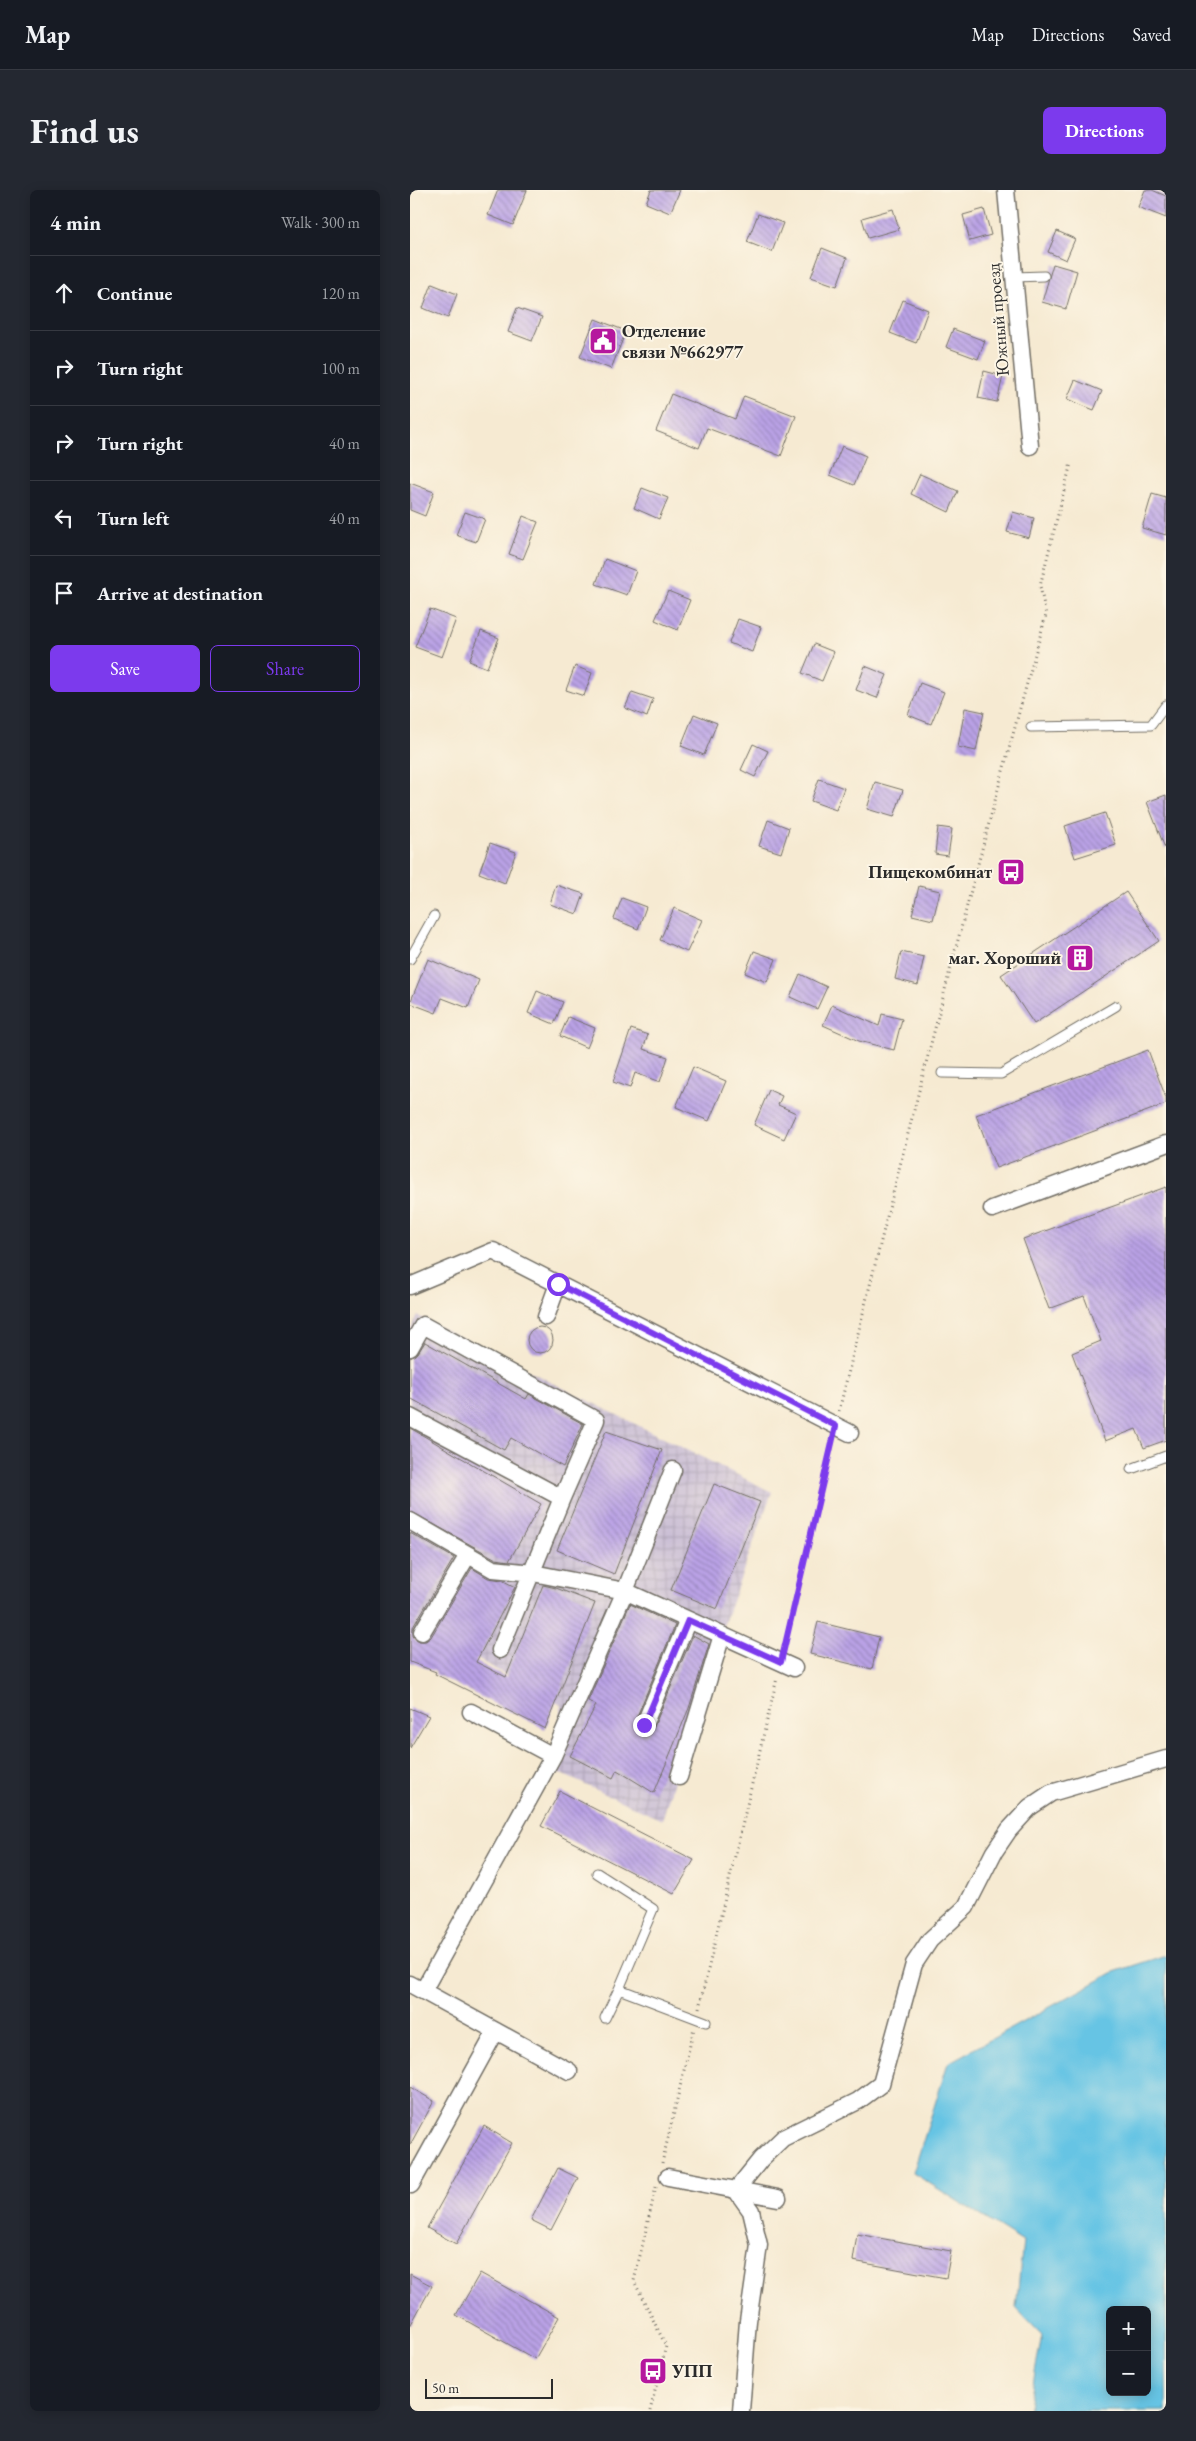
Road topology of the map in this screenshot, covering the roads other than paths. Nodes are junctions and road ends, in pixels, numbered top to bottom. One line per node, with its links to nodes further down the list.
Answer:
1 (1006, 190): 3 (street, Южный проезд)
2 (1044, 276): 3 (lane)
3 (1014, 277): 4 (street, Южный проезд)
4 (1030, 446)
5 (1166, 705): 6 (lane)
6 (1031, 726)
7 (434, 916): 8 (lane)
8 (410, 959)
9 (1116, 1006): 10 (lane)
10 (942, 1073)
11 (1166, 1144): 12 (street)
12 (992, 1209)
13 (558, 1284): 14 (street); 15 (street); 18 (street)
14 (410, 1286)
15 (546, 1317)
16 (410, 1348): 22 (street)
17 (410, 1416): 22 (street)
18 (850, 1433)
19 (1166, 1456): 20 (lane)
20 (1131, 1469)
21 (673, 1470): 26 (street)
22 (562, 1498): 25 (street)
23 (410, 1522): 24 (street)
24 (468, 1555): 25 (street); 28 (street)
25 (533, 1572): 26 (street); 30 (street)
26 (625, 1591): 27 (street); 34 (street)
27 (688, 1620): 29 (street); 33 (street)
28 (422, 1632)
29 (722, 1635): 31 (street); 36 (street)
30 (500, 1650)
31 (788, 1664)
32 (471, 1712): 34 (street)
33 (644, 1725)
34 (553, 1756): 38 (street)
35 (1166, 1758): 46 (street)
36 (679, 1777)
37 (598, 1873): 39 (lane)
38 (416, 1988): 42 (street)
39 (619, 1989): 40 (lane); 41 (lane)
40 (605, 2018)
41 (706, 2022)
42 (496, 2031): 43 (street); 45 (street)
43 (569, 2071)
44 (662, 2175): 46 (street)
45 (411, 2185)
46 (736, 2190): 47 (street); 48 (street)
47 (778, 2198)
48 (741, 2411)

